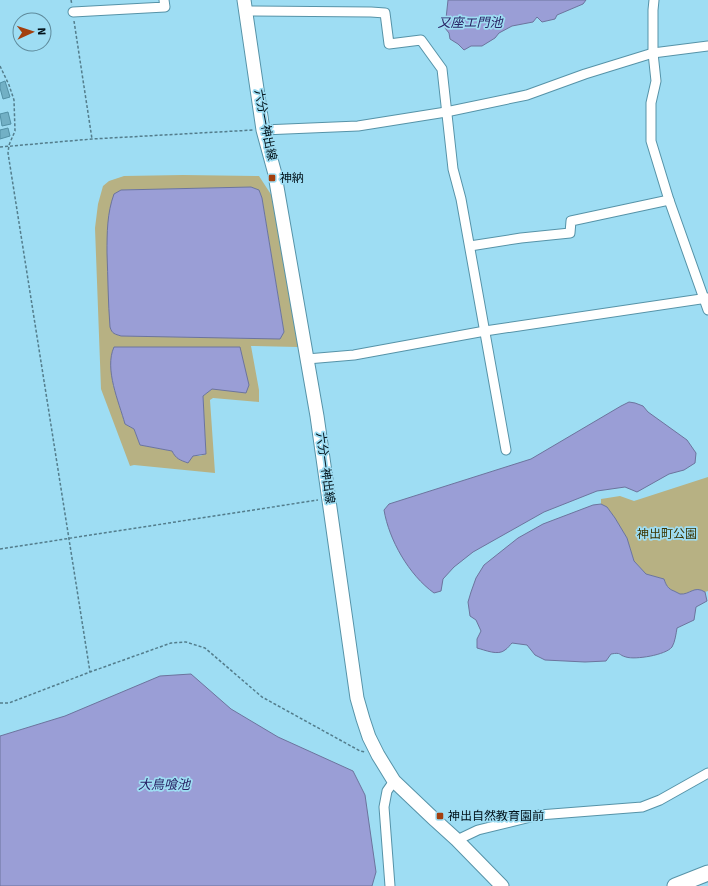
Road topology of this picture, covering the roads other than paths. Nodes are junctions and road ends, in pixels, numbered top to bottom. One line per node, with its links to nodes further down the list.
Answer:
1 (164, 0): 4 (street)
2 (654, 0): 6 (street)
3 (244, 5): 7 (street); 8 (main road, 六分一神出線)
4 (73, 12)
5 (708, 46): 6 (street)
6 (653, 53): 7 (street); 9 (street)
7 (446, 112): 8 (street); 10 (street)
8 (263, 130): 14 (main road, 六分一神出線)
9 (669, 200): 10 (street); 11 (street)
10 (470, 246): 13 (street)
11 (706, 299): 12 (street); 13 (street)
12 (708, 310)
13 (485, 331): 14 (street); 15 (street)
14 (307, 359): 17 (main road, 六分一神出線)
15 (506, 450)
16 (708, 773): 18 (street)
17 (394, 781): 18 (main road, 六分一神出線); 20 (street)
18 (457, 840): 21 (main road, 六分一神出線)
19 (708, 873): 22 (highway)
20 (390, 886)
21 (502, 886)
22 (675, 886)

